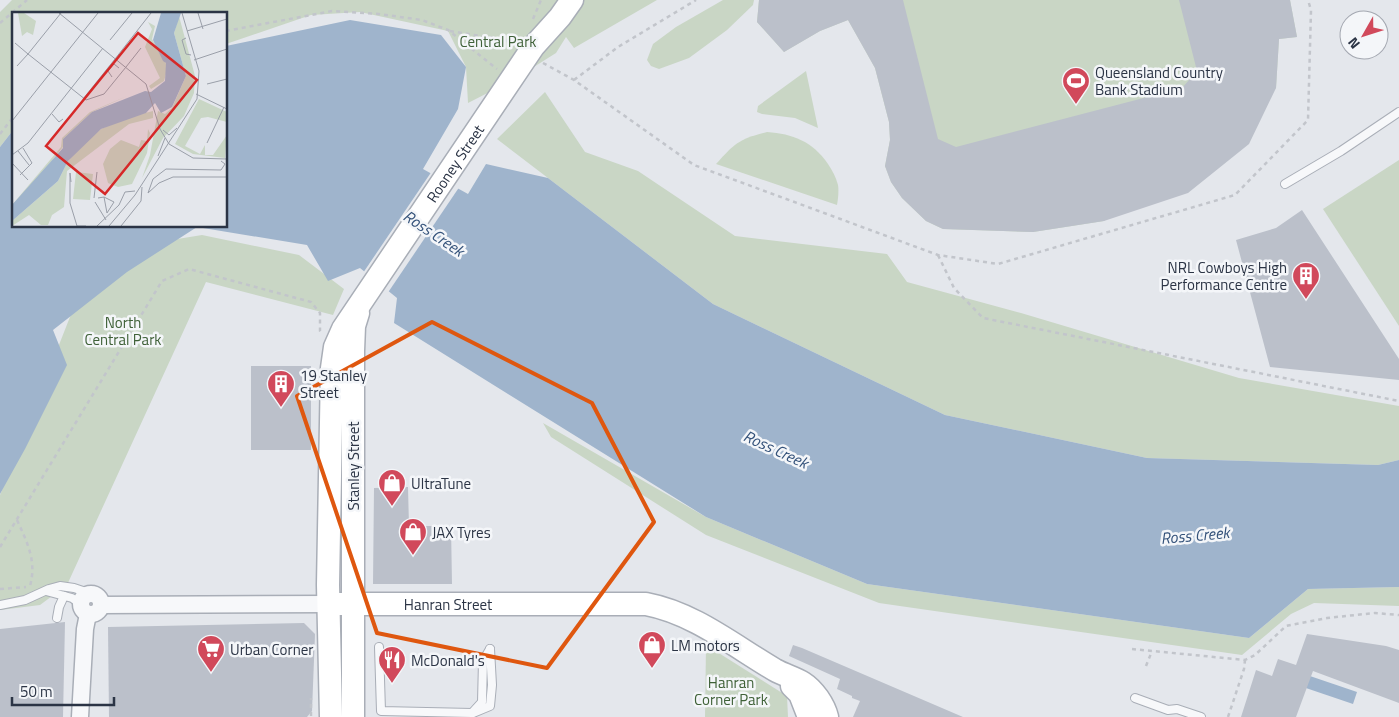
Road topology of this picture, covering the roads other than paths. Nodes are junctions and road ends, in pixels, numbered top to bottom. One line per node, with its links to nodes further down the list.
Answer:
1 (553, 0): 3 (main road, Rooney Street)
2 (572, 0): 3 (main road, Rooney Street)
3 (531, 52): 6 (main road, Rooney Street)
4 (1399, 112): 5 (lane)
5 (1285, 184)
6 (361, 305): 7 (main road, Stanley Street)
7 (342, 369): 11 (main road, Stanley Street); 13 (main road, Stanley Street)
8 (44, 591): 9 (lane, Hanran Street); 10 (lane, Hanran Street); 12 (lane, Hanran Street)
9 (64, 596): 10 (lane, Hanran Street); 14 (lane)
10 (91, 604): 11 (street, Hanran Street); 19 (street)
11 (328, 604): 13 (main road, Hanran Street); 20 (main road, Stanley Street)
12 (0, 605)
13 (354, 605): 16 (main road, Hanran Street); 21 (main road, Stanley Street)
14 (57, 618)
15 (379, 647): 18 (lane)
16 (777, 672): 22 (main road, Hanran Street); 23 (main road, Hanran Street)
17 (1136, 698): 24 (lane)
18 (472, 713): 18 (lane)
19 (80, 717)
20 (331, 717)
21 (353, 717)
22 (809, 717)
23 (827, 717)
24 (1201, 717)

